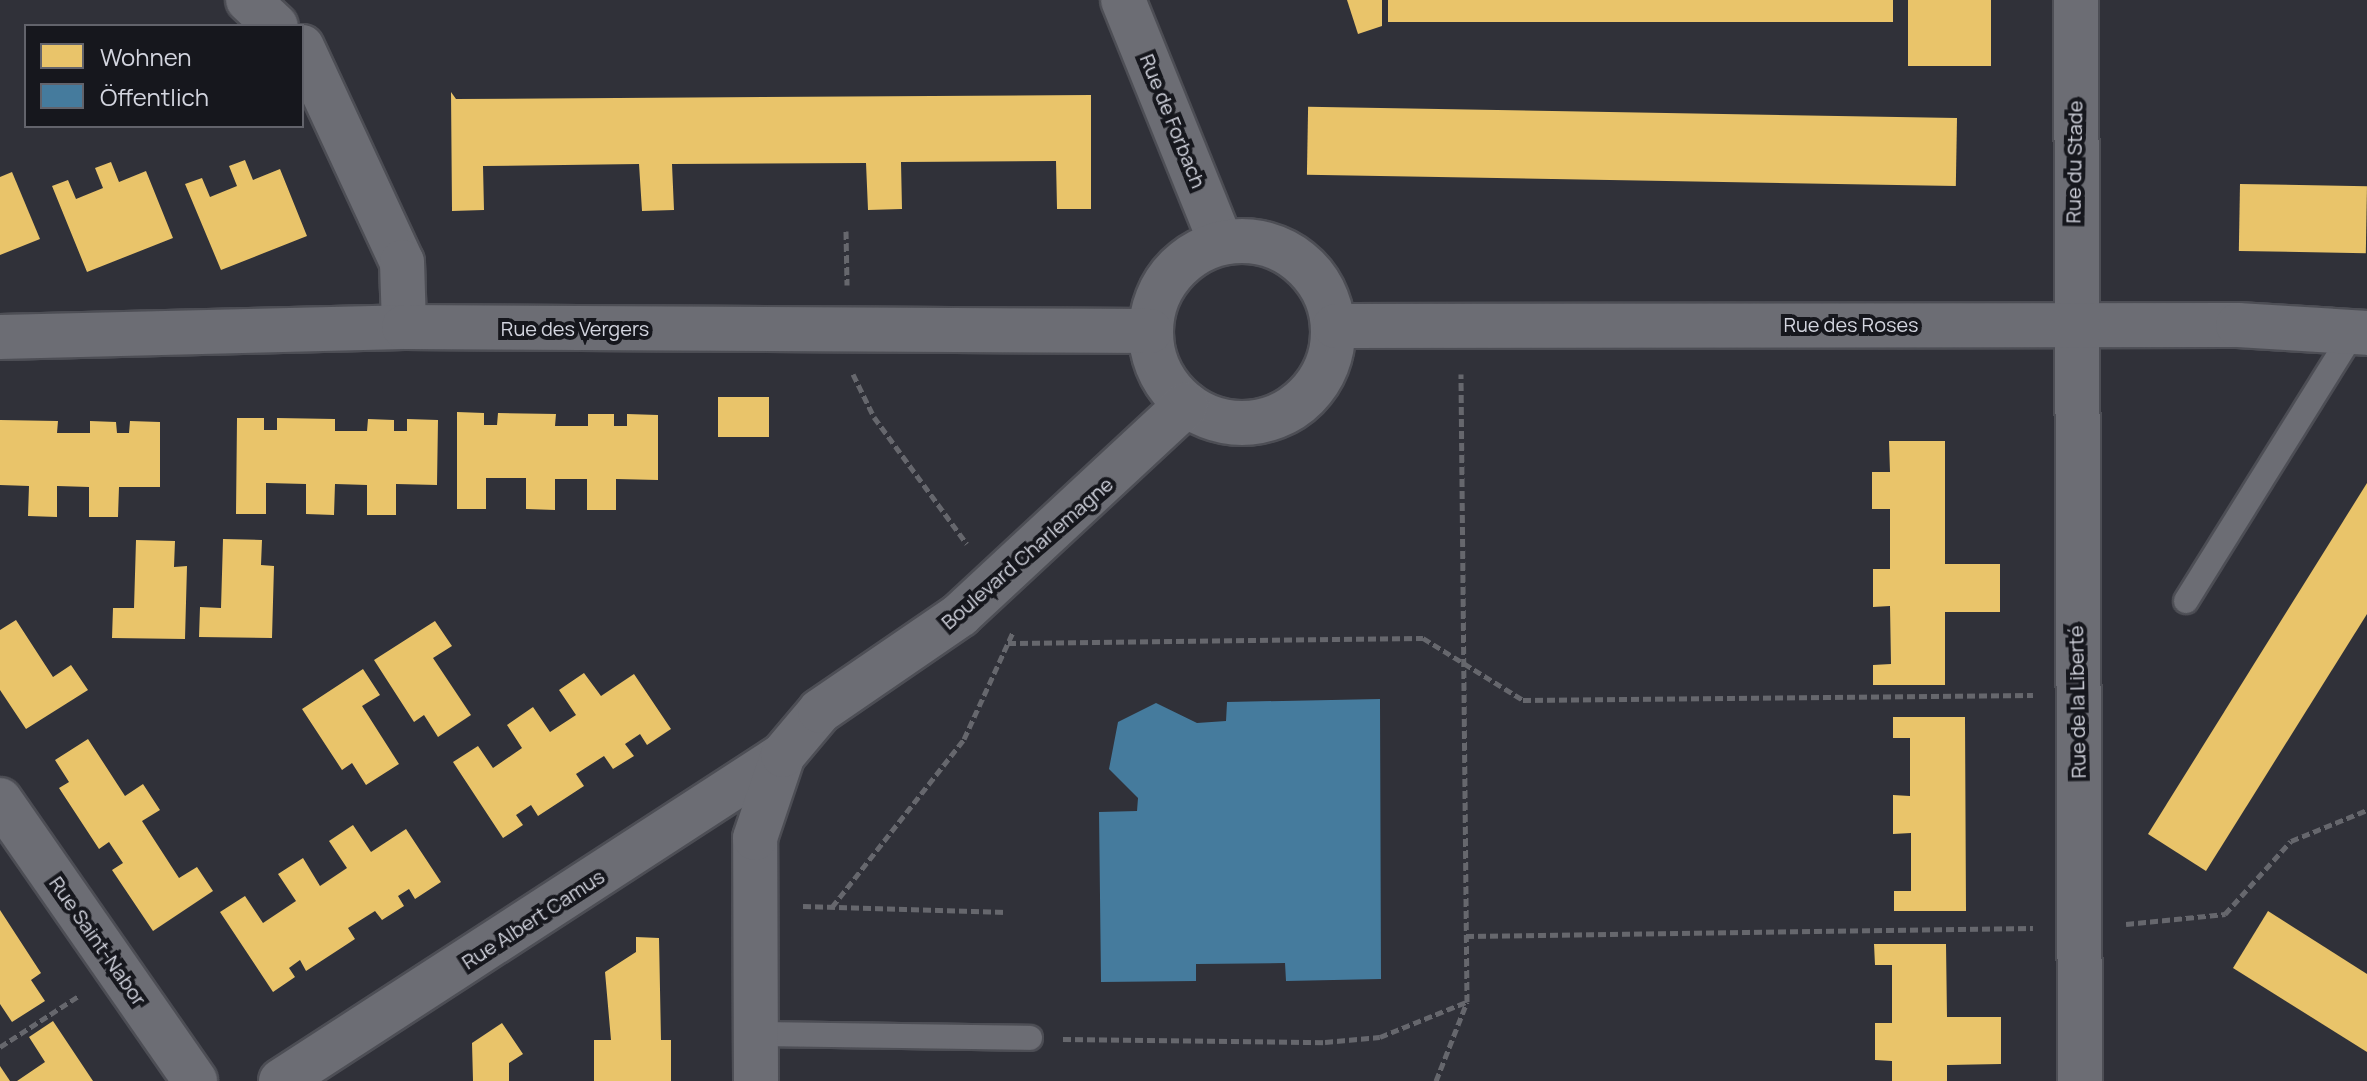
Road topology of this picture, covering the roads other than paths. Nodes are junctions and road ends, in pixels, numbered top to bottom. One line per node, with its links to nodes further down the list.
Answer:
1 (248, 0): 4 (street)
2 (1123, 0): 6 (street, Rue de Forbach)
3 (2076, 0): 7 (street, Rue du Stade)
4 (274, 24)
5 (304, 51): 9 (street)
6 (1221, 242): 8 (street); 10 (street)
7 (2071, 324): 8 (street, Rue des Roses); 11 (street, Rue des Roses); 22 (street, Rue de la Liberté)
8 (1335, 326): 13 (street)
9 (404, 327): 10 (street, Rue des Vergers); 12 (street, Rue des Vergers)
10 (1150, 331): 13 (street)
11 (2360, 332): 14 (lane)
12 (0, 337)
13 (1186, 405): 15 (street, Boulevard Charlemagne)
14 (2186, 601)
15 (783, 755): 17 (street, Boulevard Charlemagne); 20 (street, Rue Albert Camus)
16 (0, 800): 19 (street, Rue Saint-Nabor)
17 (755, 1034): 18 (lane); 21 (street, Boulevard Charlemagne)
18 (1030, 1038)
19 (195, 1081)
20 (281, 1081)
21 (756, 1081)
22 (2080, 1081)

